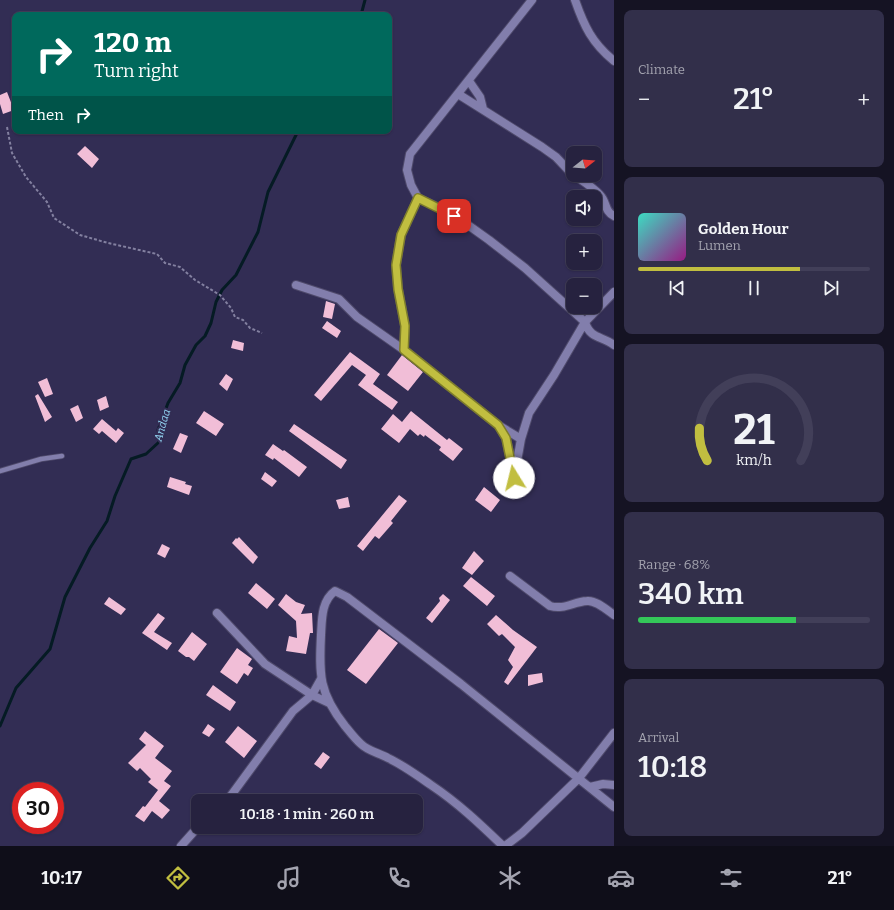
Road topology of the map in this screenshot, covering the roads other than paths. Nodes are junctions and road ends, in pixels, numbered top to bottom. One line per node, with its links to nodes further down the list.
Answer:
1 (532, 0): 4 (street)
2 (575, 0): 3 (street)
3 (614, 61)
4 (469, 81): 5 (street); 6 (street)
5 (458, 94): 6 (street); 9 (street)
6 (483, 109): 7 (street)
7 (566, 168)
8 (583, 182): 10 (street)
9 (418, 198): 13 (street); 15 (street)
10 (614, 216)
11 (296, 285): 15 (street)
12 (614, 292): 13 (street)
13 (585, 322): 14 (street); 17 (street)
14 (614, 345)
15 (404, 350): 16 (street)
16 (498, 425): 17 (street); 17 (street)
17 (521, 439)
18 (62, 456): 19 (lane)
19 (0, 471)
20 (510, 576): 22 (street)
21 (217, 613): 24 (street)
22 (614, 615)
23 (321, 679): 24 (street); 25 (street); 27 (street)
24 (312, 695): 25 (street); 30 (street)
25 (329, 703): 34 (street)
26 (614, 733): 27 (street)
27 (579, 778): 29 (street); 34 (street)
28 (614, 785): 29 (street)
29 (590, 786): 31 (street)
30 (232, 794)
31 (614, 807)
32 (192, 834): 33 (street)
33 (181, 846)
34 (504, 846)

